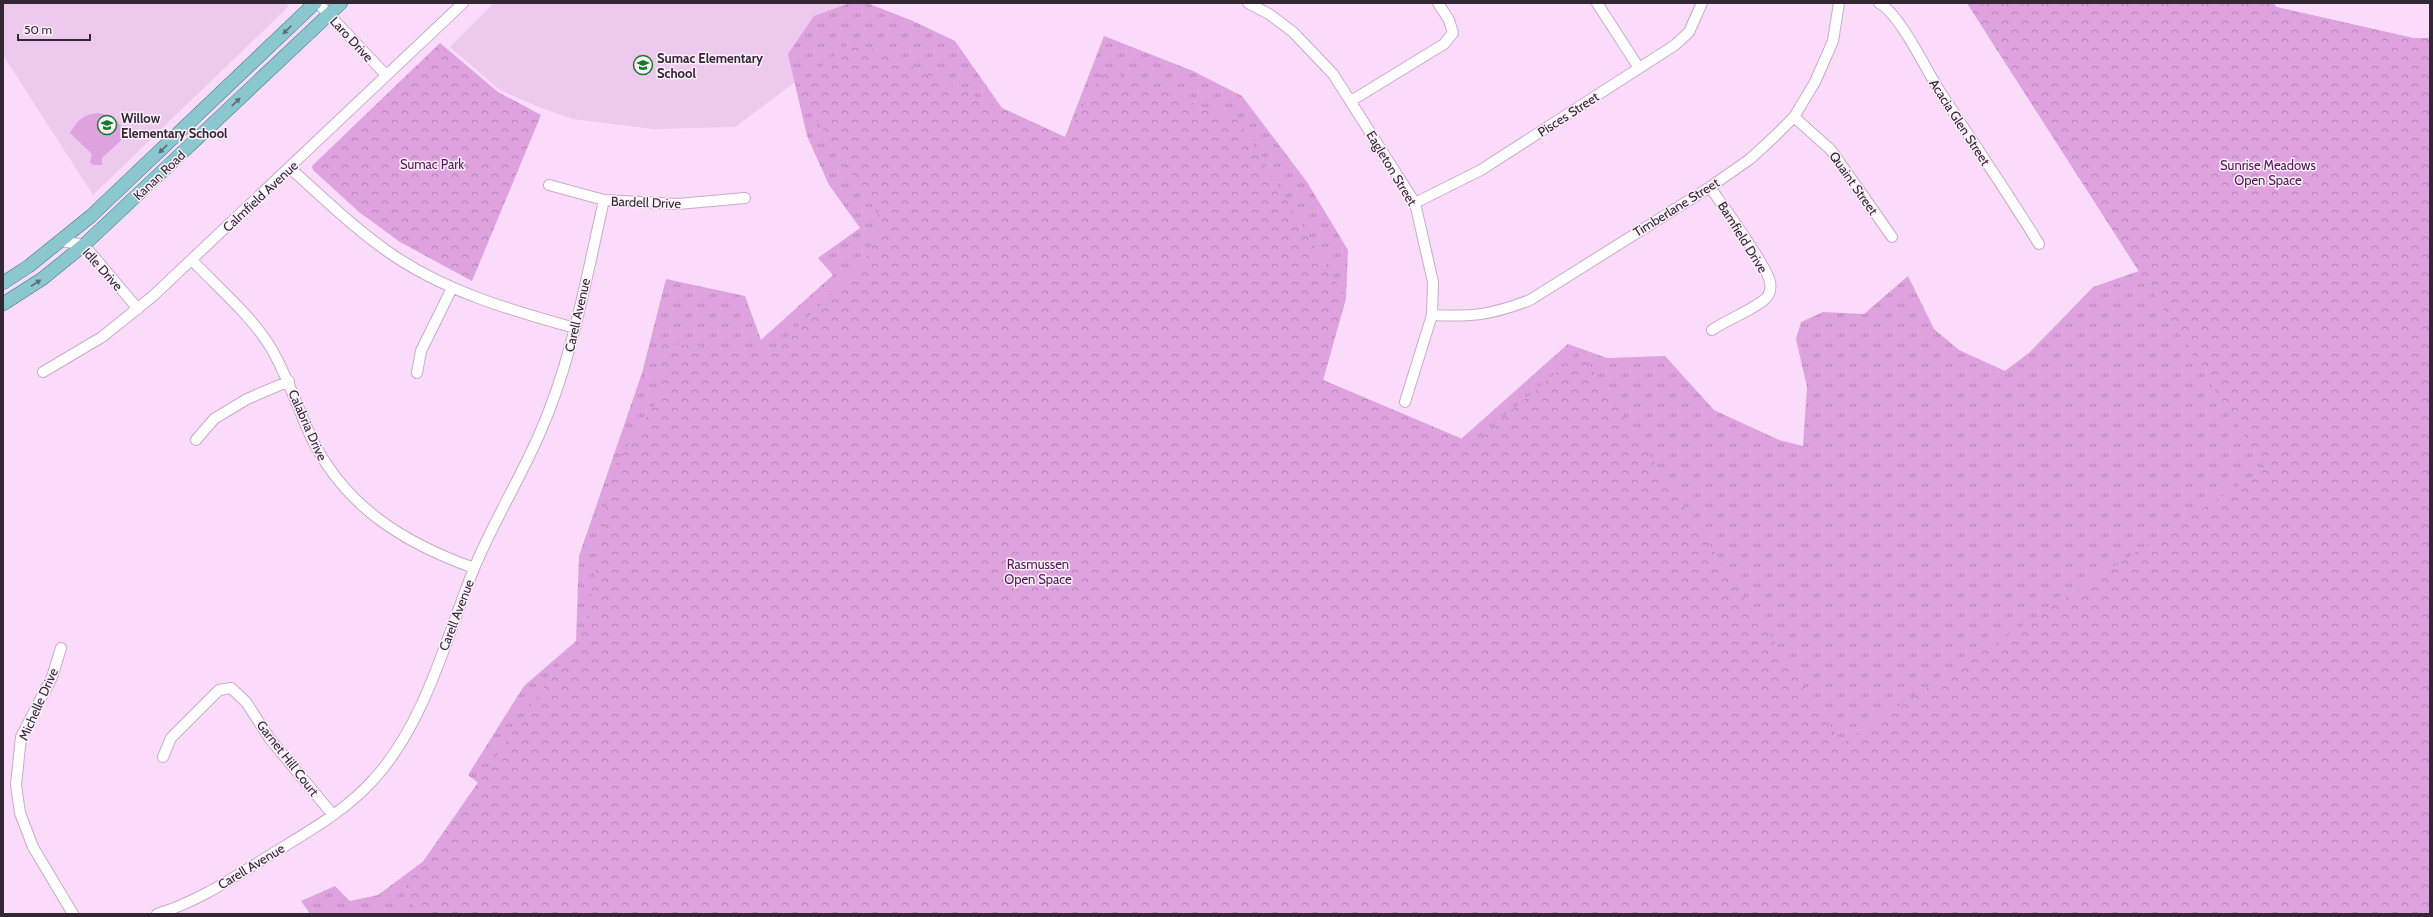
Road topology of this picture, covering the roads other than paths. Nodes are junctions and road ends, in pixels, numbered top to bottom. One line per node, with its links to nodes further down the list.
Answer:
1 (317, 3): 10 (street, Laro Drive); 22 (main road, Kanan Road, one-way to 22)
2 (341, 3): 10 (main road, Kanan Road)
3 (463, 3): 12 (street, Calmfield Avenue)
4 (1248, 3): 13 (street, Eagleton Street)
5 (1438, 3): 13 (street)
6 (1598, 3): 11 (street)
7 (1702, 3): 11 (street, Pisces Street)
8 (1839, 3): 14 (street, Timberlane Street)
9 (1879, 3): 23 (street, Acacia Glen Street)
10 (328, 15): 12 (street, Laro Drive); 24 (main road, Kanan Road, one-way to 10)
11 (1639, 68): 20 (street, Pisces Street)
12 (386, 75): 15 (street, Calmfield Avenue)
13 (1351, 101): 20 (street, Eagleton Street)
14 (1794, 117): 17 (street, Timberlane Street); 21 (street, Quaint Street)
15 (290, 168): 25 (street, Calmfield Avenue); 27 (street)
16 (549, 184): 19 (street, Bardell Drive)
17 (1710, 187): 30 (street, Timberlane Street); 32 (street, Bamfield Drive)
18 (745, 198): 19 (street, Bardell Drive)
19 (604, 200): 31 (street, Carell Avenue)
20 (1415, 203): 30 (street, Eagleton Street)
21 (1892, 237)
22 (62, 241): 24 (street, Idle Drive); 26 (main road, Kanan Road)
23 (2038, 244)
24 (84, 245): 28 (main road, Kanan Road, one-way to 24); 29 (street, Idle Drive)
25 (192, 260): 29 (street, Calmfield Avenue); 35 (street, Calabria Drive)
26 (3, 282)
27 (452, 288): 31 (street); 34 (street)
28 (3, 304)
29 (138, 309): 33 (street, Calmfield Avenue)
30 (1432, 315): 36 (street, Eagleton Street)
31 (575, 328): 38 (street, Carell Avenue)
32 (1712, 330)
33 (43, 372)
34 (417, 373)
35 (289, 381): 37 (street); 38 (street, Calabria Drive)
36 (1405, 402)
37 (196, 440)
38 (474, 568): 41 (street, Carell Avenue)
39 (61, 648): 42 (street, Michelle Drive)
40 (163, 757): 41 (street, Garnet Hill Court)
41 (333, 815): 43 (street, Carell Avenue)
42 (73, 914)
43 (157, 914)

